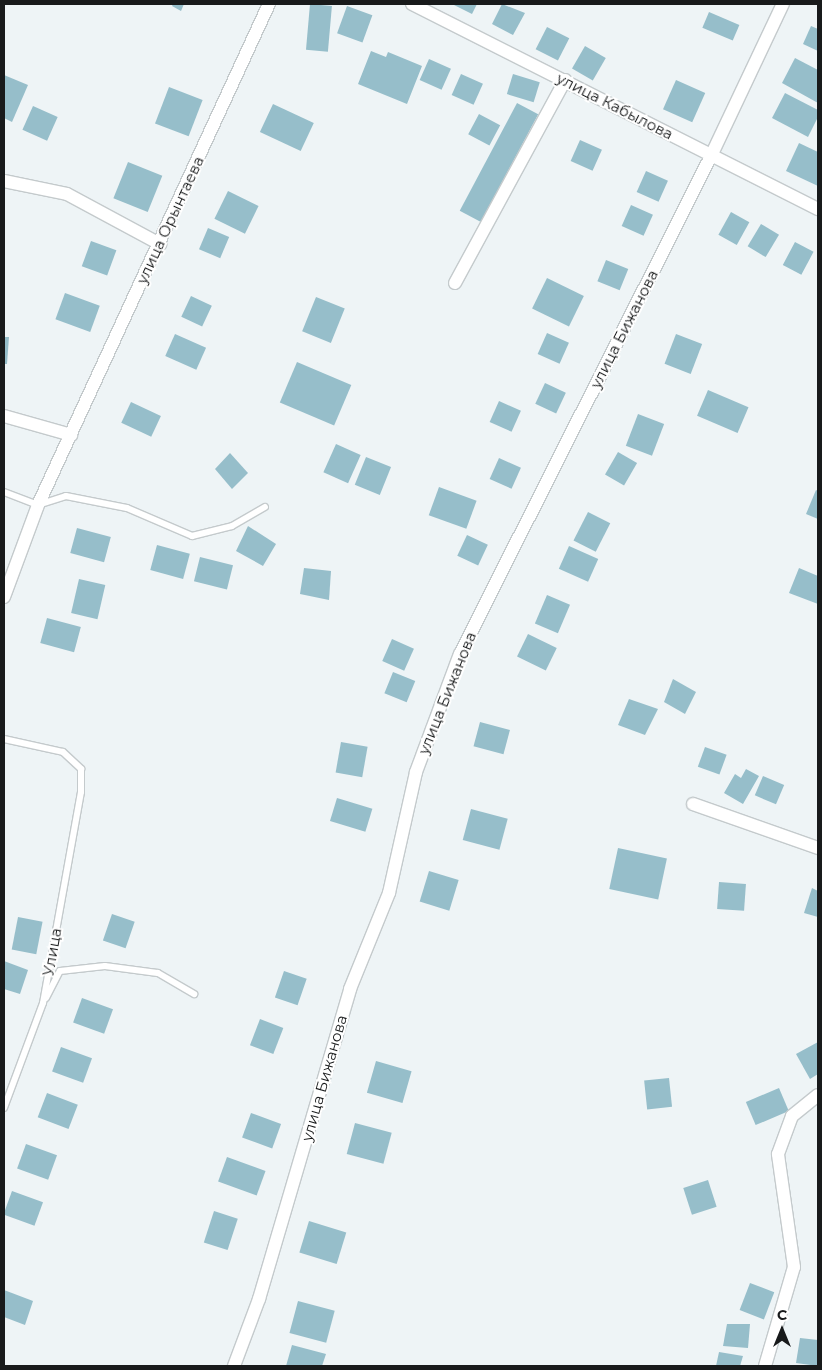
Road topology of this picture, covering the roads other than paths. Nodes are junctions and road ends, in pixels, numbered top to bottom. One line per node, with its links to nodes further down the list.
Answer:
1 (269, 4): 8 (street, улица Орынтаева)
2 (412, 4): 4 (street, улица Кабылова)
3 (783, 4): 5 (street, улица Бижанова)
4 (565, 80): 5 (street, улица Кабылова); 9 (street)
5 (711, 156): 7 (street, улица Кабылова); 23 (street, улица Бижанова)
6 (4, 181): 8 (street)
7 (818, 209)
8 (160, 244): 11 (street, улица Орынтаева)
9 (455, 284)
10 (4, 416): 11 (street)
11 (71, 435): 13 (street, улица Орынтаева)
12 (4, 492): 13 (lane)
13 (38, 505): 14 (lane); 15 (street, улица Орынтаева)
14 (265, 508)
15 (4, 597)
16 (4, 739): 20 (lane, Улица)
17 (693, 804): 18 (street)
18 (818, 848)
19 (194, 994): 20 (lane)
20 (43, 1003): 22 (lane, Улица)
21 (818, 1095): 24 (street)
22 (4, 1108)
23 (234, 1366)
24 (765, 1366)

